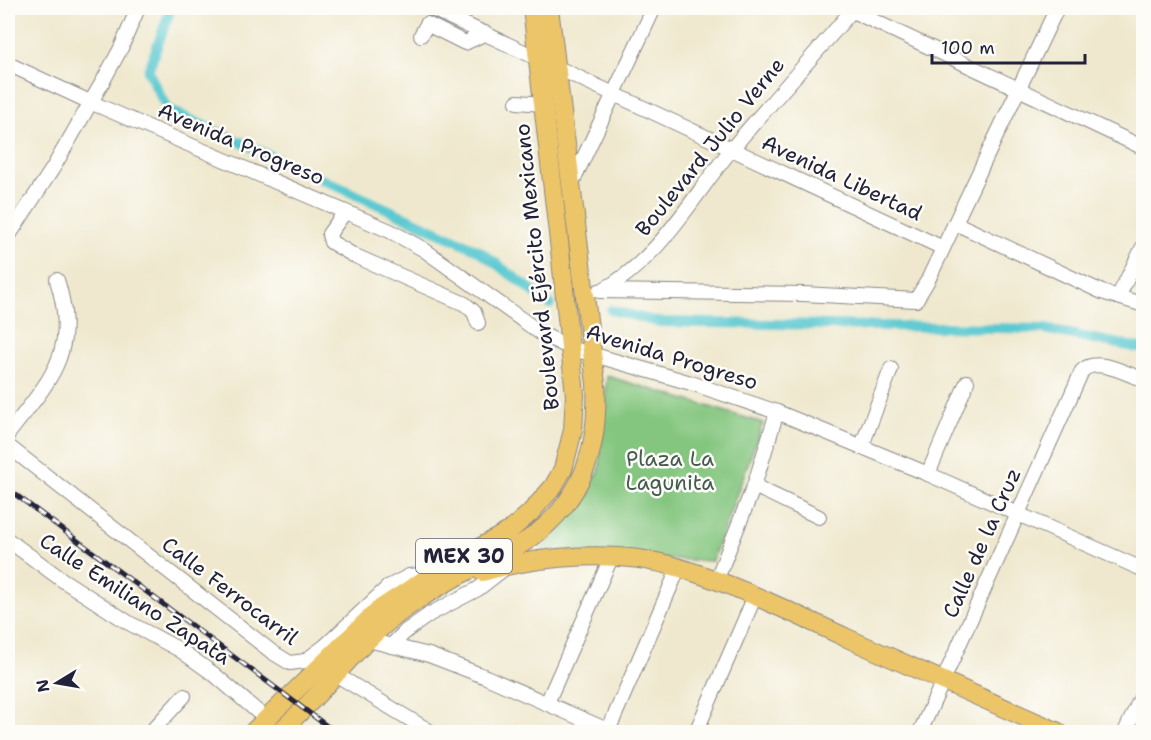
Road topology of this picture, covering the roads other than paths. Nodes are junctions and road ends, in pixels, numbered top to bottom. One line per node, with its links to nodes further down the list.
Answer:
1 (138, 8): 16 (street)
2 (430, 8): 8 (street, Avenida Libertad)
3 (532, 8): 11 (main road, Boulevard Ejército Mexicano / MEX 30)
4 (549, 8): 13 (main road, Boulevard Ejército Mexicano / MEX 30)
5 (654, 8): 15 (street)
6 (851, 8): 14 (street); 20 (street, Boulevard Julio Verne)
7 (1057, 8): 14 (street)
8 (446, 11): 9 (street, Avenida Libertad)
9 (486, 33): 10 (street); 11 (street, Avenida Libertad)
10 (421, 35)
11 (538, 57): 13 (street, Avenida Libertad); 18 (main road, Boulevard Ejército Mexicano / MEX 30)
12 (8, 64): 16 (street, Avenida Progreso)
13 (556, 66): 15 (street, Avenida Libertad); 21 (main road, Boulevard Ejército Mexicano / MEX 30)
14 (1019, 89): 19 (street); 23 (street)
15 (614, 93): 20 (street, Avenida Libertad); 21 (street)
16 (90, 102): 22 (street, Avenida Progreso); 24 (street)
17 (517, 102): 18 (street)
18 (543, 104): 32 (main road, Boulevard Ejército Mexicano / MEX 30)
19 (1143, 148)
20 (731, 150): 26 (street, Avenida Libertad); 28 (street, Boulevard Julio Verne)
21 (571, 187): 28 (main road, Boulevard Ejército Mexicano / MEX 30)
22 (345, 212): 31 (street); 32 (street, Avenida Progreso)
23 (955, 223): 26 (street); 29 (street)
24 (10, 229)
25 (1143, 245): 29 (street)
26 (943, 248): 28 (street)
27 (57, 280): 38 (street)
28 (590, 297): 33 (main road, Boulevard Ejército Mexicano / MEX 30)
29 (1118, 297): 30 (street)
30 (1143, 305)
31 (478, 323)
32 (570, 344): 33 (street, Avenida Progreso); 50 (main road, Boulevard Ejército Mexicano / MEX 30)
33 (592, 348): 37 (street, Avenida Progreso); 50 (main road, Boulevard Ejército Mexicano / MEX 30)
34 (891, 369): 40 (street)
35 (1143, 380): 43 (street, Calle de la Cruz)
36 (967, 382): 41 (street)
37 (777, 412): 40 (street, Avenida Progreso); 42 (street)
38 (8, 434)
39 (8, 446): 50 (street, Calle Ferrocarril)
40 (861, 447): 41 (street, Avenida Progreso)
41 (928, 474): 43 (street, Avenida Progreso)
42 (754, 486): 44 (street); 51 (street)
43 (1018, 515): 49 (street, Avenida Progreso); 56 (street, Calle de la Cruz)
44 (819, 517)
45 (8, 540): 60 (street, Calle Emiliano Zapata)
46 (611, 558): 47 (main road); 48 (main road); 59 (street)
47 (508, 566): 50 (main road); 54 (street)
48 (679, 567): 51 (main road); 65 (street)
49 (1143, 570)
50 (435, 580): 53 (main road, Boulevard Ejército Mexicano / MEX 30); 60 (main road, Boulevard Ejército Mexicano / MEX 30)
51 (716, 581): 52 (main road)
52 (755, 596): 56 (main road); 66 (street)
53 (368, 640): 54 (street); 55 (main road, Boulevard Ejército Mexicano / MEX 30)
54 (391, 646): 59 (street)
55 (335, 674): 63 (main road, Boulevard Ejército Mexicano / MEX 30); 64 (street)
56 (943, 681): 67 (street, Calle de la Cruz); 68 (main road)
57 (1143, 691): 69 (street)
58 (184, 696): 61 (street)
59 (547, 703): 65 (street)
60 (266, 718): 62 (main road, Boulevard Ejército Mexicano / MEX 30)
61 (150, 732)
62 (253, 732)
63 (280, 732)
64 (431, 732)
65 (610, 732)
66 (696, 732)
67 (920, 732)
68 (1058, 732)
69 (1125, 732)

